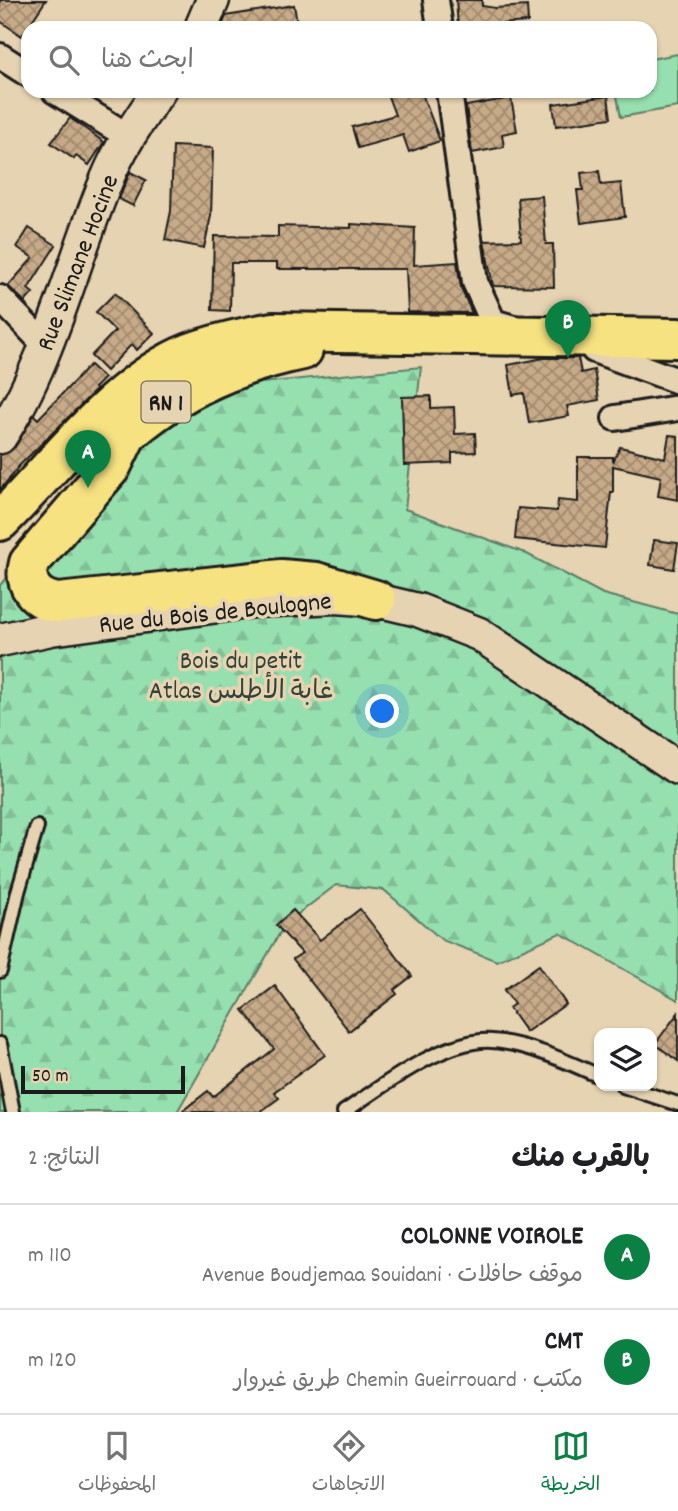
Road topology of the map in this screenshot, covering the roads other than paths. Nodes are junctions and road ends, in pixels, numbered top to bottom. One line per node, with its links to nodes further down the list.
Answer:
1 (213, 0): 3 (street)
2 (436, 0): 4 (street)
3 (204, 21)
4 (439, 21)
5 (0, 56): 6 (street)
6 (21, 70)
7 (66, 98): 10 (street)
8 (154, 98): 10 (street, Rue Slimane Hocine)
9 (450, 98): 13 (street)
10 (128, 137): 16 (street, Rue Slimane Hocine)
11 (0, 298): 16 (street)
12 (384, 334): 13 (main road, RN 1); 20 (main road, RN 1); 22 (main road, RN 1)
13 (543, 337): 14 (main road, RN 1)
14 (587, 338): 15 (main road, RN 1); 17 (street)
15 (678, 338)
16 (44, 345): 21 (street, Rue Slimane Hocine)
17 (678, 381)
18 (678, 408): 19 (street)
19 (615, 418)
20 (128, 432): 23 (main road, RN 1); 24 (main road)
21 (0, 437)
22 (0, 521)
23 (0, 560)
24 (376, 600): 25 (street, Rue du Bois de Boulogne); 26 (street, Rue du Bois de Boulogne)
25 (0, 640)
26 (678, 768)
27 (37, 827): 28 (lane)
28 (0, 971)
29 (0, 1044): 33 (lane)
30 (594, 1074): 34 (lane)
31 (638, 1091): 32 (lane)
32 (678, 1104)
33 (13, 1112)
34 (344, 1112)

